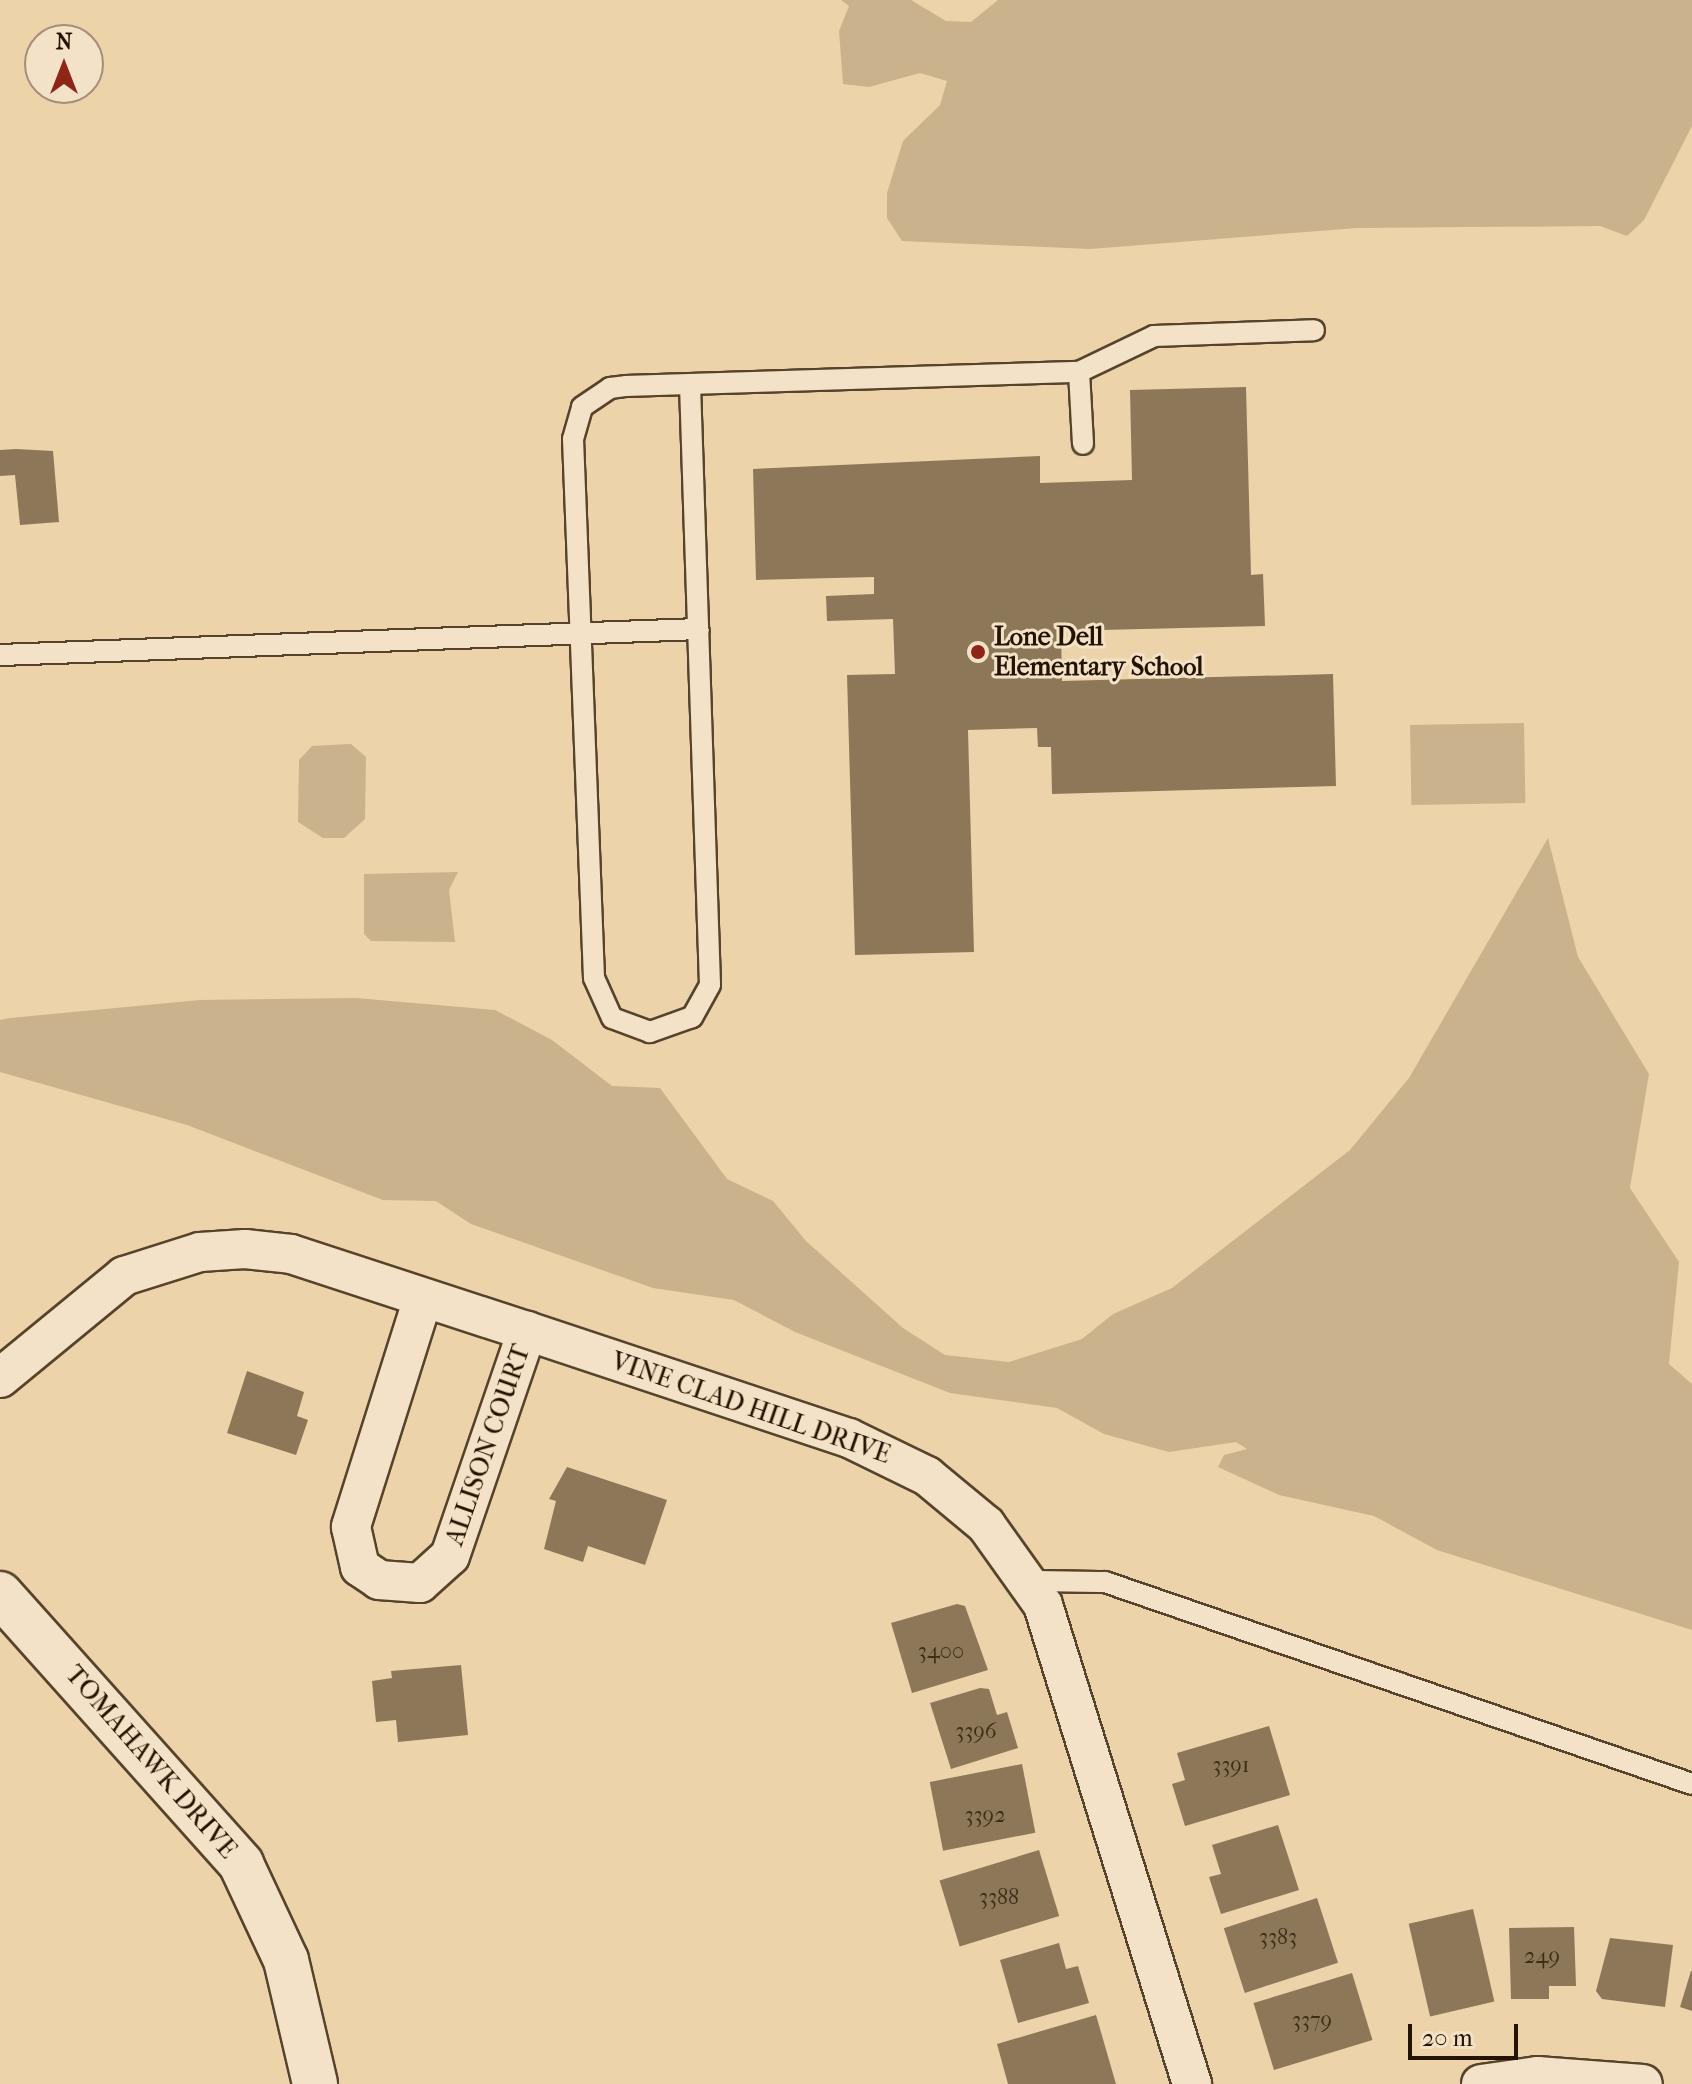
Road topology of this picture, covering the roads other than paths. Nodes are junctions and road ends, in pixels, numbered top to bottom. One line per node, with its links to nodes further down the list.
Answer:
1 (1314, 330): 2 (lane)
2 (1079, 372): 3 (lane); 4 (lane)
3 (690, 385): 5 (lane); 6 (lane)
4 (1083, 444)
5 (699, 629): 6 (lane); 6 (lane)
6 (581, 633): 7 (lane)
7 (0, 655)
8 (423, 1298): 9 (street, VINE CLAD HILL DRIVE); 9 (street, ALLISON COURT); 10 (street, VINE CLAD HILL DRIVE)
9 (527, 1331): 11 (street, VINE CLAD HILL DRIVE)
10 (0, 1378)
11 (1030, 1581): 13 (lane); 15 (street, VINE CLAD HILL DRIVE)
12 (0, 1594): 14 (street, TOMAHAWK DRIVE)
13 (1692, 1784)
14 (315, 2084)
15 (1192, 2084)
16 (1481, 2084): 17 (street)
17 (1643, 2084)

